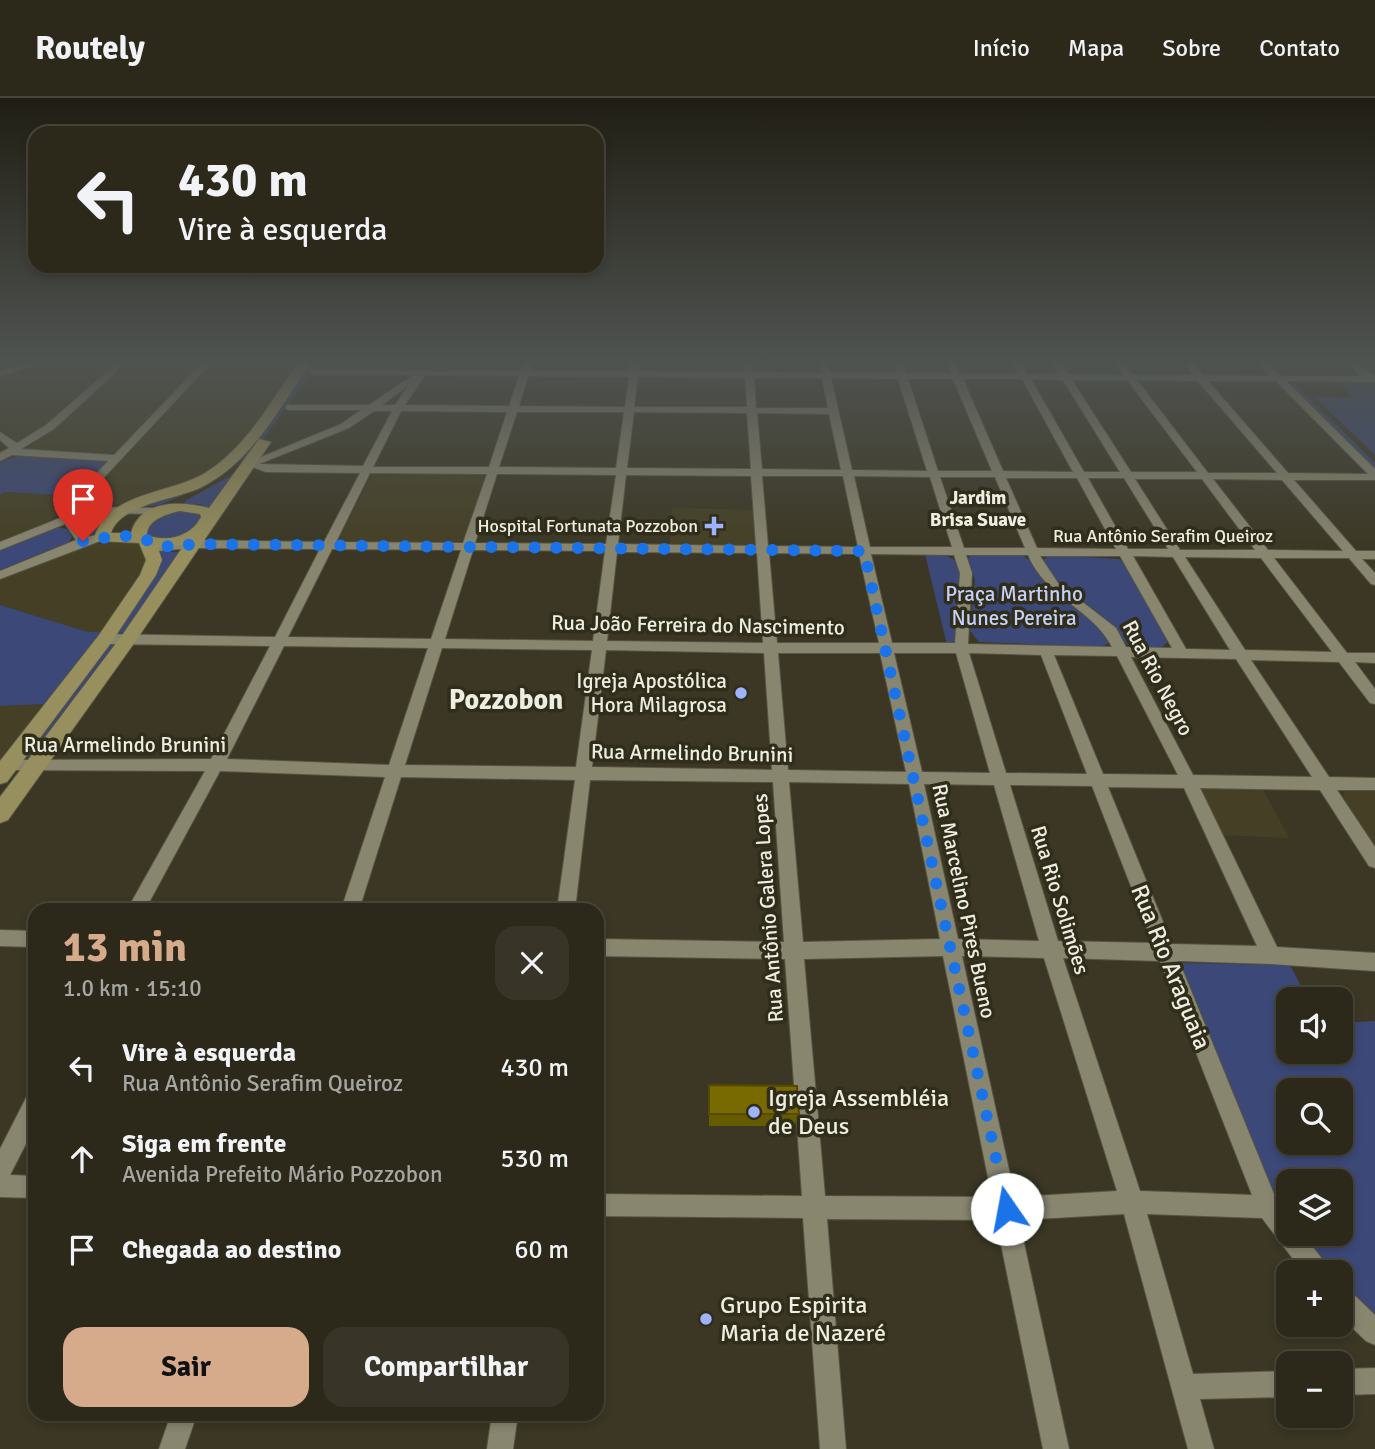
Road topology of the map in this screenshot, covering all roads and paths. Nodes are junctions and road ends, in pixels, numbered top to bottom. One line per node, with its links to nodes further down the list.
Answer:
1 (51, 426): 21 (street)
2 (147, 426): 24 (street)
3 (262, 426): 40 (main road)
4 (276, 426): 22 (main road)
5 (321, 426): 22 (street)
6 (345, 426): 26 (street)
7 (389, 426): 27 (street)
8 (509, 426): 28 (street)
9 (627, 426): 29 (street)
10 (754, 426): 30 (street, Rua Antônio Galera Lopes)
11 (836, 426): 31 (street, Rua Marcelino Pires Bueno)
12 (920, 426): 32 (street, Rua Rio Solimões)
13 (978, 426): 34 (street, Rua Rio Negro)
14 (1053, 426): 35 (street)
15 (1098, 426): 33 (street)
16 (1169, 426): 36 (street)
17 (1242, 426): 37 (street)
18 (1326, 426): 38 (street)
19 (1341, 426): 25 (street)
20 (0, 435): 21 (street)
21 (14, 450): 23 (street); 24 (street)
22 (259, 450): 26 (main road); 42 (main road)
23 (0, 458)
24 (117, 458): 39 (street)
25 (1375, 459)
26 (249, 464): 27 (street); 44 (main road)
27 (368, 469): 28 (street); 50 (street)
28 (493, 471): 29 (street); 51 (street)
29 (624, 471): 30 (street); 52 (street)
30 (758, 473): 31 (street); 53 (street, Rua Antônio Galera Lopes)
31 (848, 474): 32 (street); 54 (street, Rua Marcelino Pires Bueno)
32 (936, 474): 34 (street); 55 (street, Rua Rio Solimões)
33 (1128, 474): 35 (street); 36 (street); 58 (street)
34 (999, 475): 35 (street); 56 (street, Rua Rio Negro)
35 (1080, 475): 57 (street)
36 (1207, 476): 37 (street); 59 (street)
37 (1284, 476): 38 (street); 60 (street)
38 (1375, 476)
39 (77, 500): 41 (street); 43 (street)
40 (125, 509): 41 (street); 42 (street); 45 (main road)
41 (91, 510): 43 (street)
42 (163, 510): 44 (main road); 47 (main road)
43 (68, 519): 46 (street); 49 (street)
44 (206, 524): 47 (main road); 48 (main road)
45 (102, 538): 46 (street); 47 (main road)
46 (83, 541): 62 (street)
47 (148, 541): 48 (street, Rua Antônio Serafim Queiroz); 65 (main road)
48 (193, 544): 50 (street, Rua Antônio Serafim Queiroz); 64 (main road)
49 (0, 545)
50 (327, 546): 51 (street, Rua Antônio Serafim Queiroz); 66 (street)
51 (468, 547): 52 (street, Rua Antônio Serafim Queiroz); 67 (street)
52 (613, 548): 53 (street, Rua Antônio Serafim Queiroz); 68 (street)
53 (764, 549): 54 (street, Rua Antônio Serafim Queiroz); 71 (street, Rua Antônio Galera Lopes)
54 (864, 551): 55 (street, Rua Antônio Serafim Queiroz); 69 (street, Rua Marcelino Pires Bueno)
55 (960, 552): 56 (street, Rua Antônio Serafim Queiroz); 70 (street, Rua Rio Solimões)
56 (1032, 552): 57 (street, Rua Antônio Serafim Queiroz); 74 (street, Rua Rio Negro)
57 (1124, 553): 58 (street, Rua Antônio Serafim Queiroz); 73 (street)
58 (1176, 554): 59 (street, Rua Antônio Serafim Queiroz); 75 (street)
59 (1265, 554): 60 (street, Rua Antônio Serafim Queiroz); 76 (street)
60 (1354, 554): 61 (street, Rua Antônio Serafim Queiroz); 63 (street)
61 (1375, 555)
62 (0, 575)
63 (1375, 581)
64 (129, 638): 65 (street, Rua João Ferreira do Nascimento); 66 (street, Rua João Ferreira do Nascimento); 79 (main road)
65 (105, 639): 81 (main road)
66 (280, 639): 67 (street, Rua João Ferreira do Nascimento); 80 (street)
67 (438, 643): 68 (street, Rua João Ferreira do Nascimento); 82 (street)
68 (600, 645): 71 (street, Rua João Ferreira do Nascimento); 83 (street)
69 (886, 648): 70 (street, Rua João Ferreira do Nascimento); 71 (street, Rua João Ferreira do Nascimento); 85 (street, Rua Marcelino Pires Bueno)
70 (961, 648): 72 (street, Rua João Ferreira do Nascimento); 86 (street, Rua Rio Solimões)
71 (771, 649): 84 (street, Rua Antônio Galera Lopes)
72 (1046, 651): 74 (street, Rua João Ferreira do Nascimento); 87 (street, Rua Rio Araguaia)
73 (1180, 651): 74 (street, Rua João Ferreira do Nascimento); 75 (street, Rua João Ferreira do Nascimento)
74 (1122, 652): 88 (street, Rua Rio Negro)
75 (1240, 654): 76 (street, Rua João Ferreira do Nascimento); 89 (street)
76 (1343, 657): 77 (street, Rua João Ferreira do Nascimento); 78 (street)
77 (1375, 658)
78 (1375, 699)
79 (36, 765): 80 (street, Rua Armelindo Brunini); 81 (street, Rua Armelindo Brunini); 91 (main road)
80 (216, 765): 82 (street, Rua Armelindo Brunini); 93 (street)
81 (4, 771)
82 (395, 771): 83 (street, Rua Armelindo Brunini); 94 (street)
83 (585, 772): 84 (street, Rua Armelindo Brunini); 95 (street)
84 (781, 775): 85 (street, Rua Armelindo Brunini); 101 (street, Rua Antônio Galera Lopes)
85 (915, 776): 86 (street, Rua Armelindo Brunini); 98 (street, Rua Marcelino Pires Bueno)
86 (999, 777): 87 (street, Rua Armelindo Brunini); 100 (street, Rua Rio Solimões)
87 (1097, 779): 88 (street, Rua Armelindo Brunini); 102 (street, Rua Rio Araguaia)
88 (1188, 780): 89 (street, Rua Armelindo Brunini); 103 (street, Rua Rio Negro)
89 (1326, 783): 90 (street, Rua Armelindo Brunini); 92 (street)
90 (1375, 784)
91 (0, 814)
92 (1375, 861)
93 (140, 903)
94 (352, 903)
95 (567, 903)
96 (0, 938): 97 (street)
97 (28, 939)
98 (950, 947): 100 (street); 101 (street); 115 (street, Rua Marcelino Pires Bueno)
99 (604, 948): 101 (street)
100 (1051, 950): 102 (street); 111 (street, Rua Rio Solimões)
101 (794, 951): 113 (street, Rua Antônio Galera Lopes)
102 (1165, 953): 103 (street); 114 (street, Rua Rio Araguaia)
103 (1271, 955): 104 (street)
104 (1348, 962): 105 (street); 106 (street)
105 (1375, 962)
106 (1375, 975)
107 (28, 1118): 108 (street)
108 (0, 1172)
109 (0, 1186): 110 (street)
110 (28, 1186)
111 (1132, 1202): 114 (street); 115 (street); 122 (street, Rua Rio Solimões)
112 (604, 1205): 113 (street)
113 (813, 1206): 115 (street); 127 (street, Rua Antônio Galera Lopes)
114 (1268, 1206): 116 (street, Rua Rio Araguaia)
115 (1007, 1209): 128 (street, Rua Marcelino Pires Bueno)
116 (1309, 1260)
117 (1353, 1311): 118 (street)
118 (1375, 1332)
119 (1375, 1381): 120 (street)
120 (1353, 1382)
121 (1276, 1384): 122 (street)
122 (1183, 1387): 129 (street, Rua Rio Solimões)
123 (182, 1421): 125 (street)
124 (504, 1421): 126 (street)
125 (172, 1449)
126 (500, 1449)
127 (833, 1449)
128 (1056, 1449)
129 (1201, 1449)

